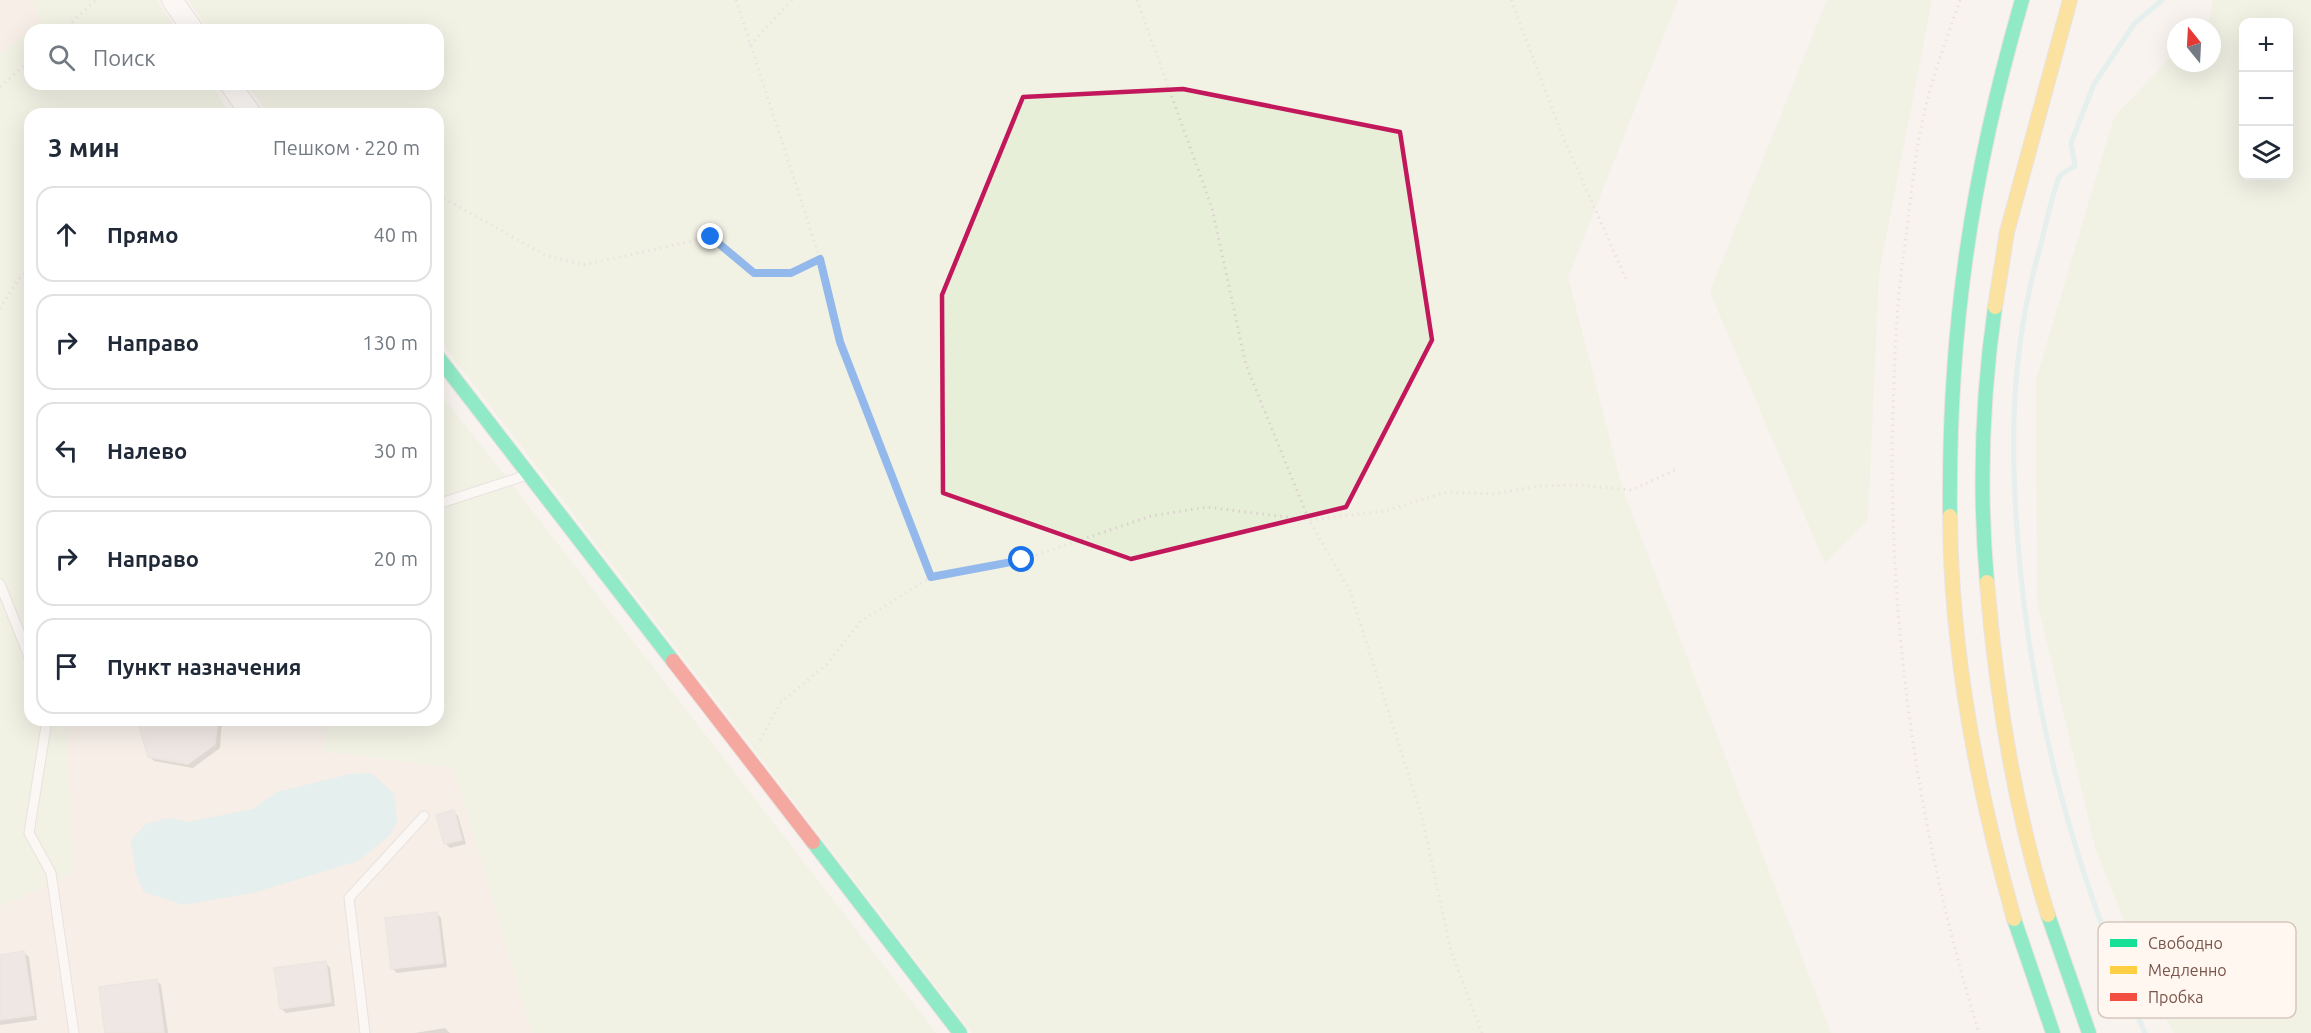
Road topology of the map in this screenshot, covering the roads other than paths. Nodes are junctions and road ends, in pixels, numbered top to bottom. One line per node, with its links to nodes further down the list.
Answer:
1 (172, 0): 4 (street)
2 (2022, 0): 17 (street)
3 (2070, 0): 18 (street)
4 (189, 24)
5 (234, 90): 6 (street)
6 (247, 108)
7 (444, 365): 8 (street)
8 (531, 474): 9 (lane); 16 (street)
9 (444, 502)
10 (0, 584): 11 (lane)
11 (24, 644)
12 (46, 726): 14 (lane)
13 (424, 816): 15 (lane)
14 (74, 1033)
15 (365, 1033)
16 (960, 1033)
17 (2052, 1033)
18 (2089, 1033)

